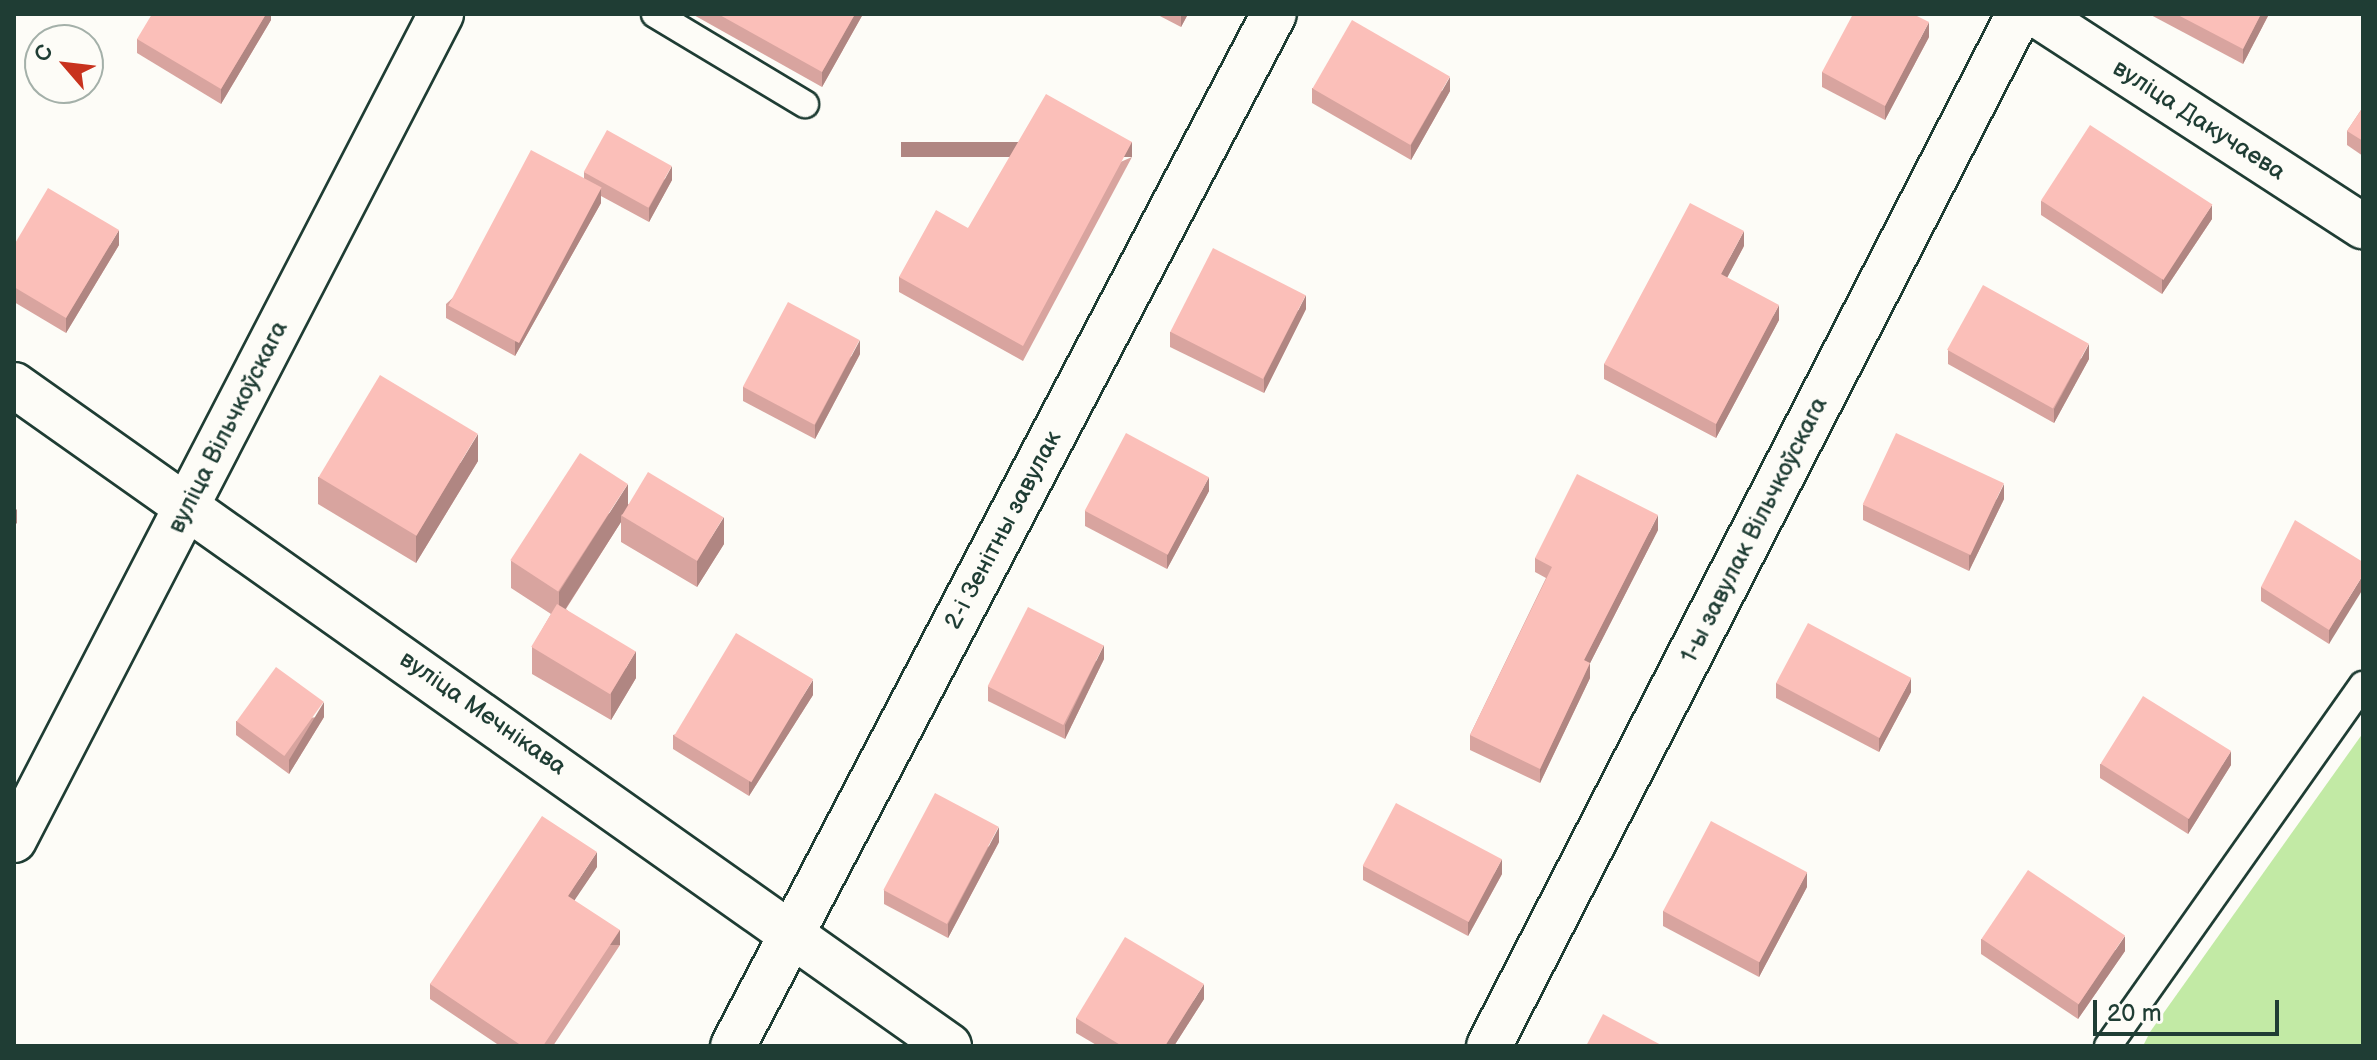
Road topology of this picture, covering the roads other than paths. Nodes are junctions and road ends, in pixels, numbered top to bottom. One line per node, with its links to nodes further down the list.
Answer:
1 (441, 14): 9 (street, вуліца Вільчкоўскага)
2 (655, 14): 6 (lane)
3 (1274, 14): 12 (street, 2-і Зенітны завулак)
4 (2019, 14): 15 (street, 1-ы завулак Вільчкоўскага)
5 (2036, 14): 7 (street, вуліца Дакучаева)
6 (805, 104)
7 (2363, 226)
8 (14, 385): 9 (street, вуліца Мечнікава)
9 (187, 505): 11 (street, вуліца Вільчкоўскага); 12 (street, вуліца Мечнікава)
10 (2363, 685): 16 (lane)
11 (14, 840)
12 (793, 931): 13 (street, 2-і Зенітны завулак); 14 (street, вуліца Мечнікава)
13 (733, 1046)
14 (949, 1046)
15 (1489, 1046)
16 (2108, 1046)

